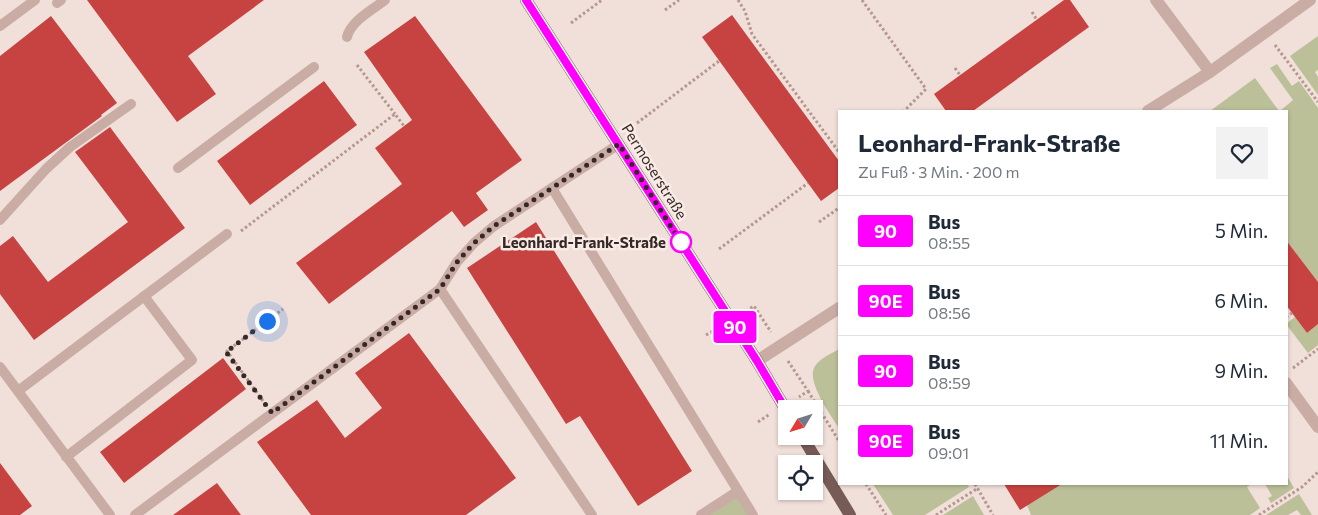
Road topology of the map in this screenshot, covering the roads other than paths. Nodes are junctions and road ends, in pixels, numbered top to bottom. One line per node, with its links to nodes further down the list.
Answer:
1 (35, 0): 6 (lane)
2 (385, 0): 7 (lane)
3 (526, 0): 12 (main road, Permoserstraße)
4 (1156, 0): 9 (street)
5 (1310, 0): 9 (street)
6 (0, 26)
7 (347, 37)
8 (314, 67): 13 (lane)
9 (1210, 72): 11 (street)
10 (131, 104): 15 (lane)
11 (1150, 110)
12 (619, 144): 14 (lane); 20 (main road, Permoserstraße)
13 (178, 168)
14 (552, 188): 17 (lane); 28 (lane)
15 (0, 220)
16 (227, 234): 18 (lane)
17 (440, 289): 30 (lane); 31 (lane)
18 (144, 296): 23 (lane); 27 (lane)
19 (838, 309): 20 (street)
20 (757, 361): 24 (main road, Permoserstraße)
21 (0, 367): 23 (lane)
22 (1288, 377): 25 (street)
23 (18, 391): 27 (lane)
24 (780, 400)
25 (1318, 427)
26 (807, 445): 34 (main road)
27 (66, 456): 29 (lane)
28 (738, 491): 32 (lane); 33 (lane)
29 (110, 515)
30 (135, 515)
31 (592, 515)
32 (701, 515)
33 (753, 515)
34 (850, 515)

